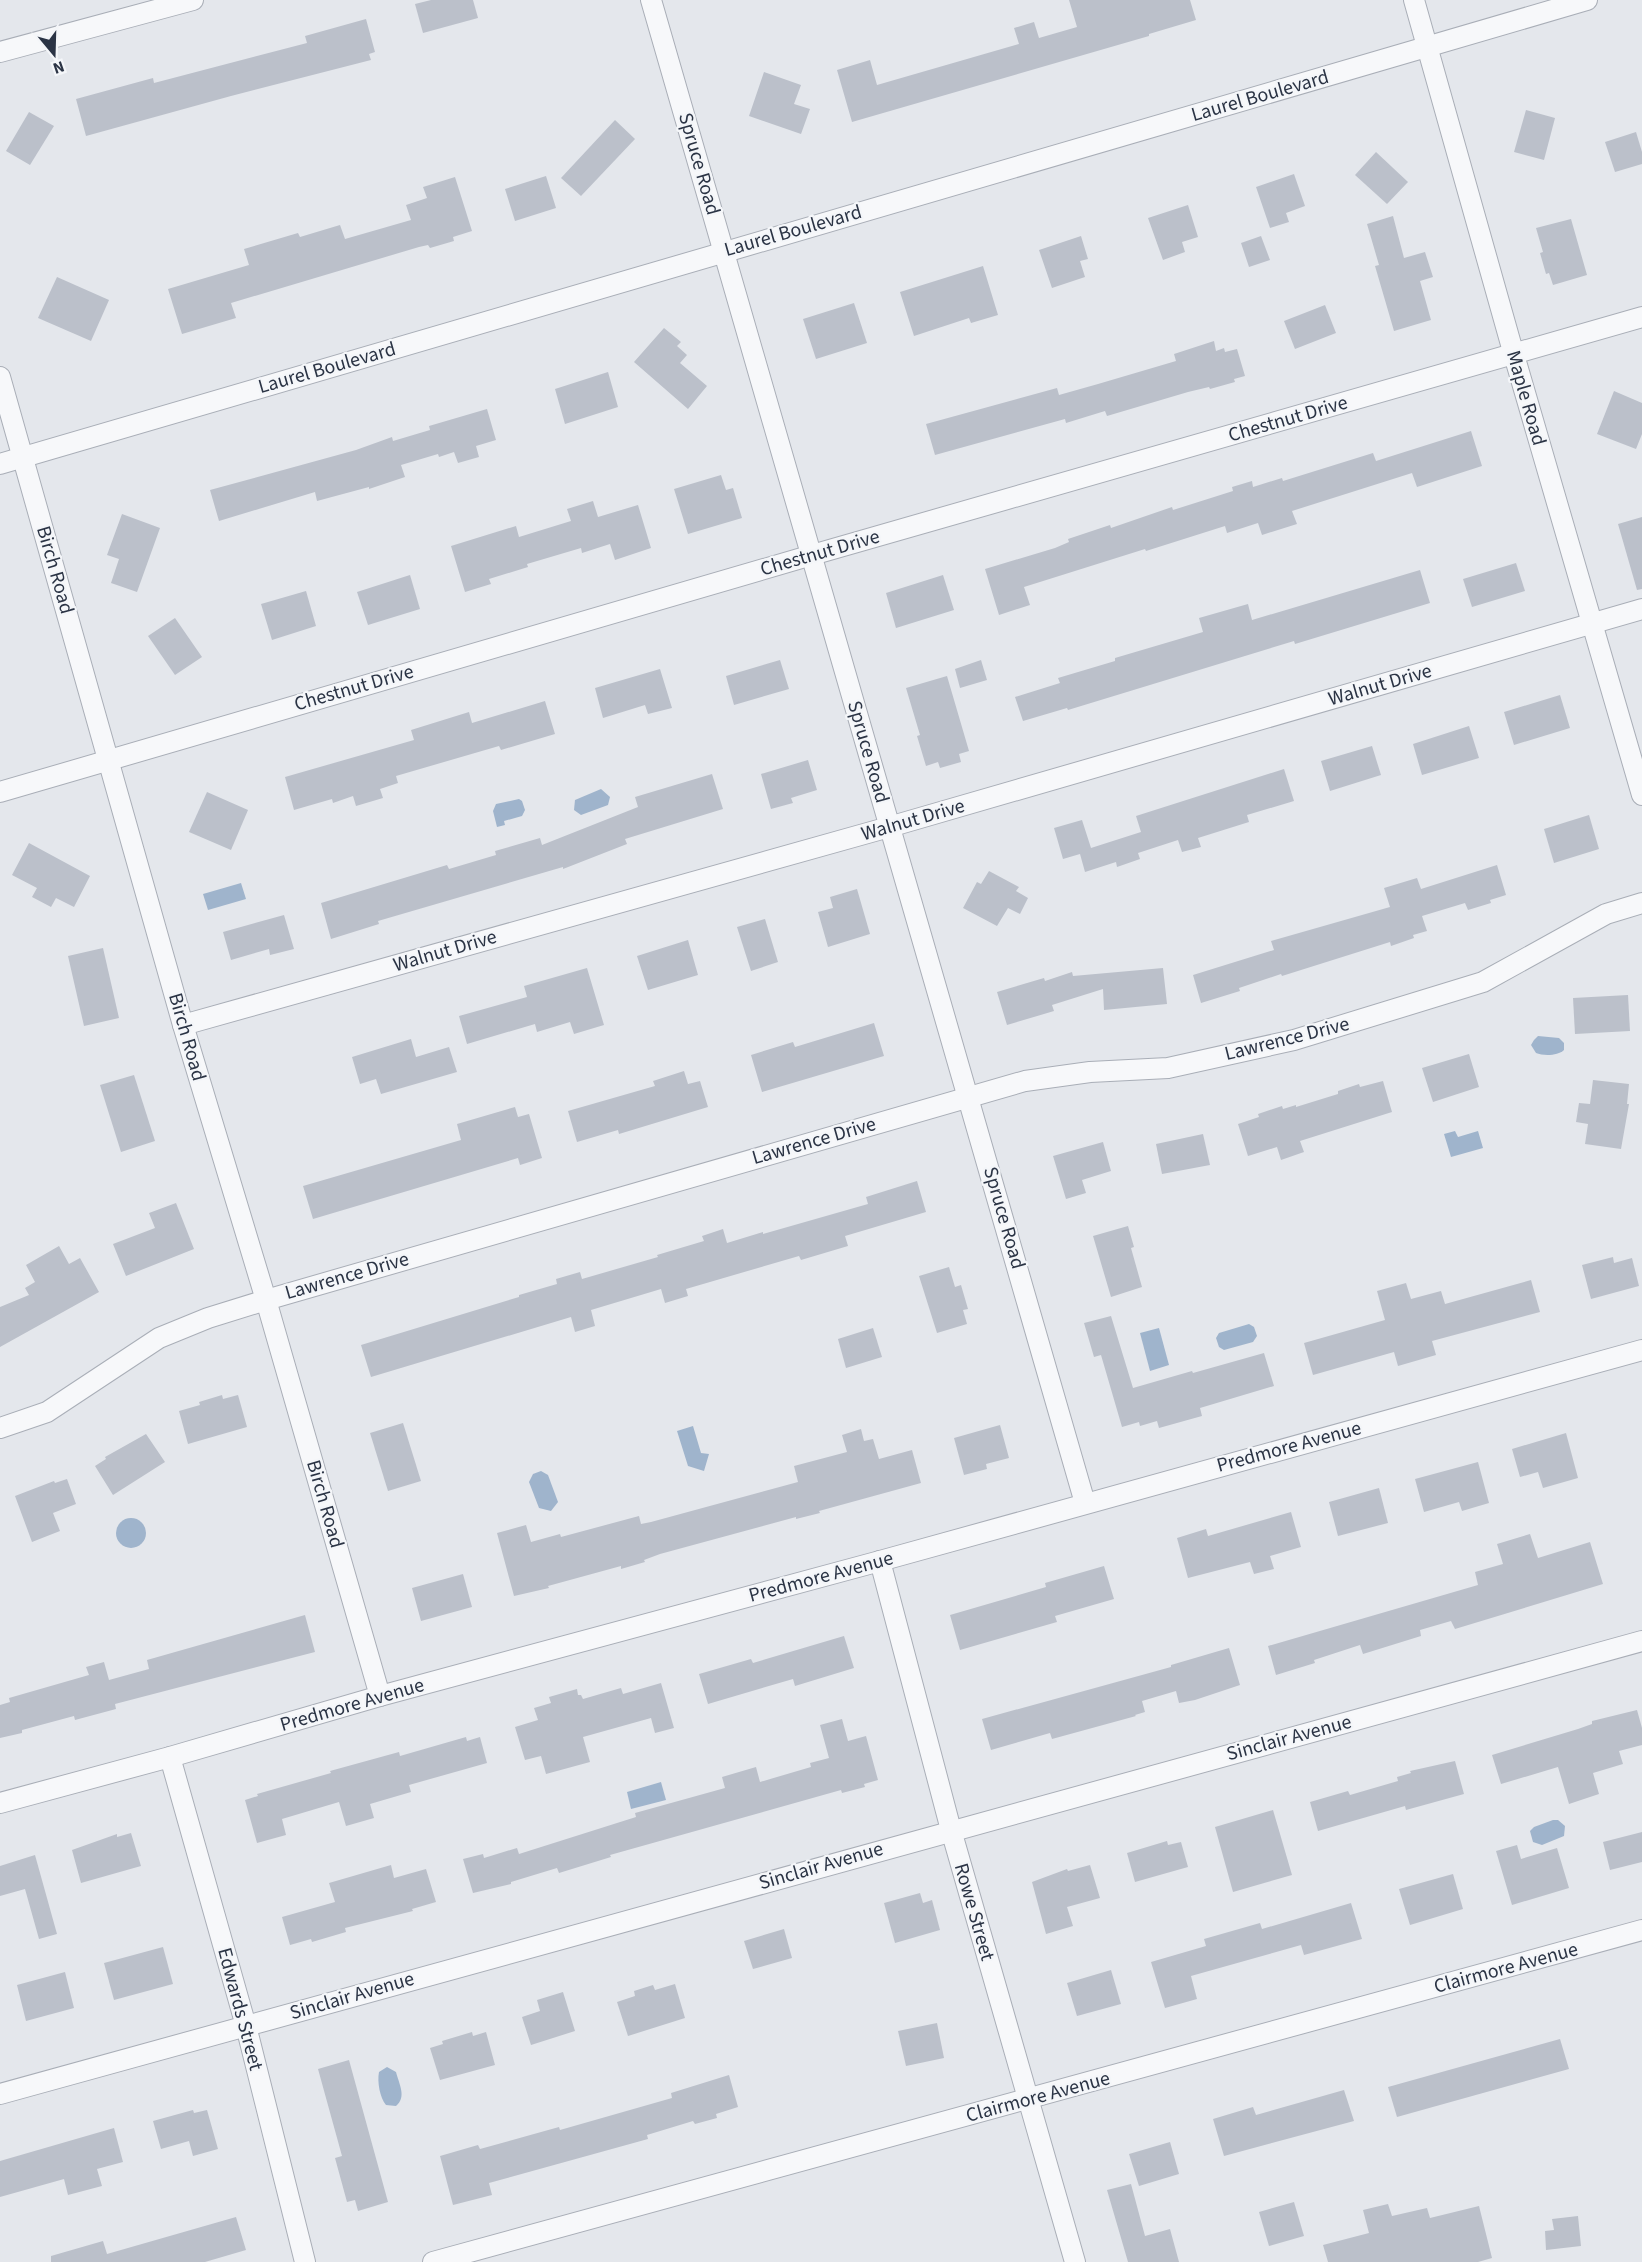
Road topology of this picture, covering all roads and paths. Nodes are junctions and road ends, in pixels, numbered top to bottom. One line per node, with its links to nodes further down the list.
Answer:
1 (194, 0): 6 (street)
2 (651, 0): 7 (street, Spruce Road)
3 (1413, 0): 5 (street, Maple Road)
4 (1587, 0): 5 (street, Laurel Boulevard)
5 (1427, 47): 7 (street, Laurel Boulevard); 9 (street, Maple Road)
6 (0, 52)
7 (724, 251): 11 (street, Laurel Boulevard); 13 (street, Spruce Road)
8 (1642, 317): 9 (street, Chestnut Drive)
9 (1514, 355): 13 (street, Chestnut Drive); 15 (street, Maple Road)
10 (0, 378): 11 (street, Birch Road)
11 (23, 457): 12 (street, Laurel Boulevard); 16 (street, Birch Road)
12 (0, 464)
13 (812, 555): 16 (street, Chestnut Drive); 19 (street, Spruce Road)
14 (1642, 609): 15 (street, Walnut Drive)
15 (1592, 624): 18 (street, Maple Road); 19 (street, Walnut Drive)
16 (109, 758): 17 (street, Chestnut Drive); 21 (street, Birch Road)
17 (0, 792)
18 (1642, 795)
19 (889, 827): 21 (street, Walnut Drive); 22 (street, Spruce Road)
20 (1642, 903): 22 (street, Lawrence Drive)
21 (183, 1025): 23 (street, Birch Road)
22 (969, 1096): 23 (street, Lawrence Drive); 26 (street, Spruce Road)
23 (266, 1299): 25 (street, Lawrence Drive); 29 (street, Birch Road)
24 (1642, 1350): 26 (street, Predmore Avenue)
25 (0, 1428)
26 (1085, 1503): 27 (street, Predmore Avenue)
27 (880, 1561): 29 (street, Predmore Avenue); 32 (street, Rowe Street)
28 (1642, 1641): 32 (street, Sinclair Avenue)
29 (380, 1696): 30 (street, Predmore Avenue)
30 (171, 1757): 31 (street, Predmore Avenue); 34 (street, Edwards Street)
31 (0, 1803)
32 (951, 1830): 34 (street, Sinclair Avenue); 36 (street, Rowe Street)
33 (1642, 1930): 36 (street, Clairmore Avenue)
34 (246, 2026): 35 (street, Sinclair Avenue); 37 (street, Edwards Street)
35 (0, 2094)
36 (1028, 2100): 38 (street, Clairmore Avenue); 39 (street, Rowe Street)
37 (305, 2262)
38 (433, 2262)
39 (1074, 2262)

